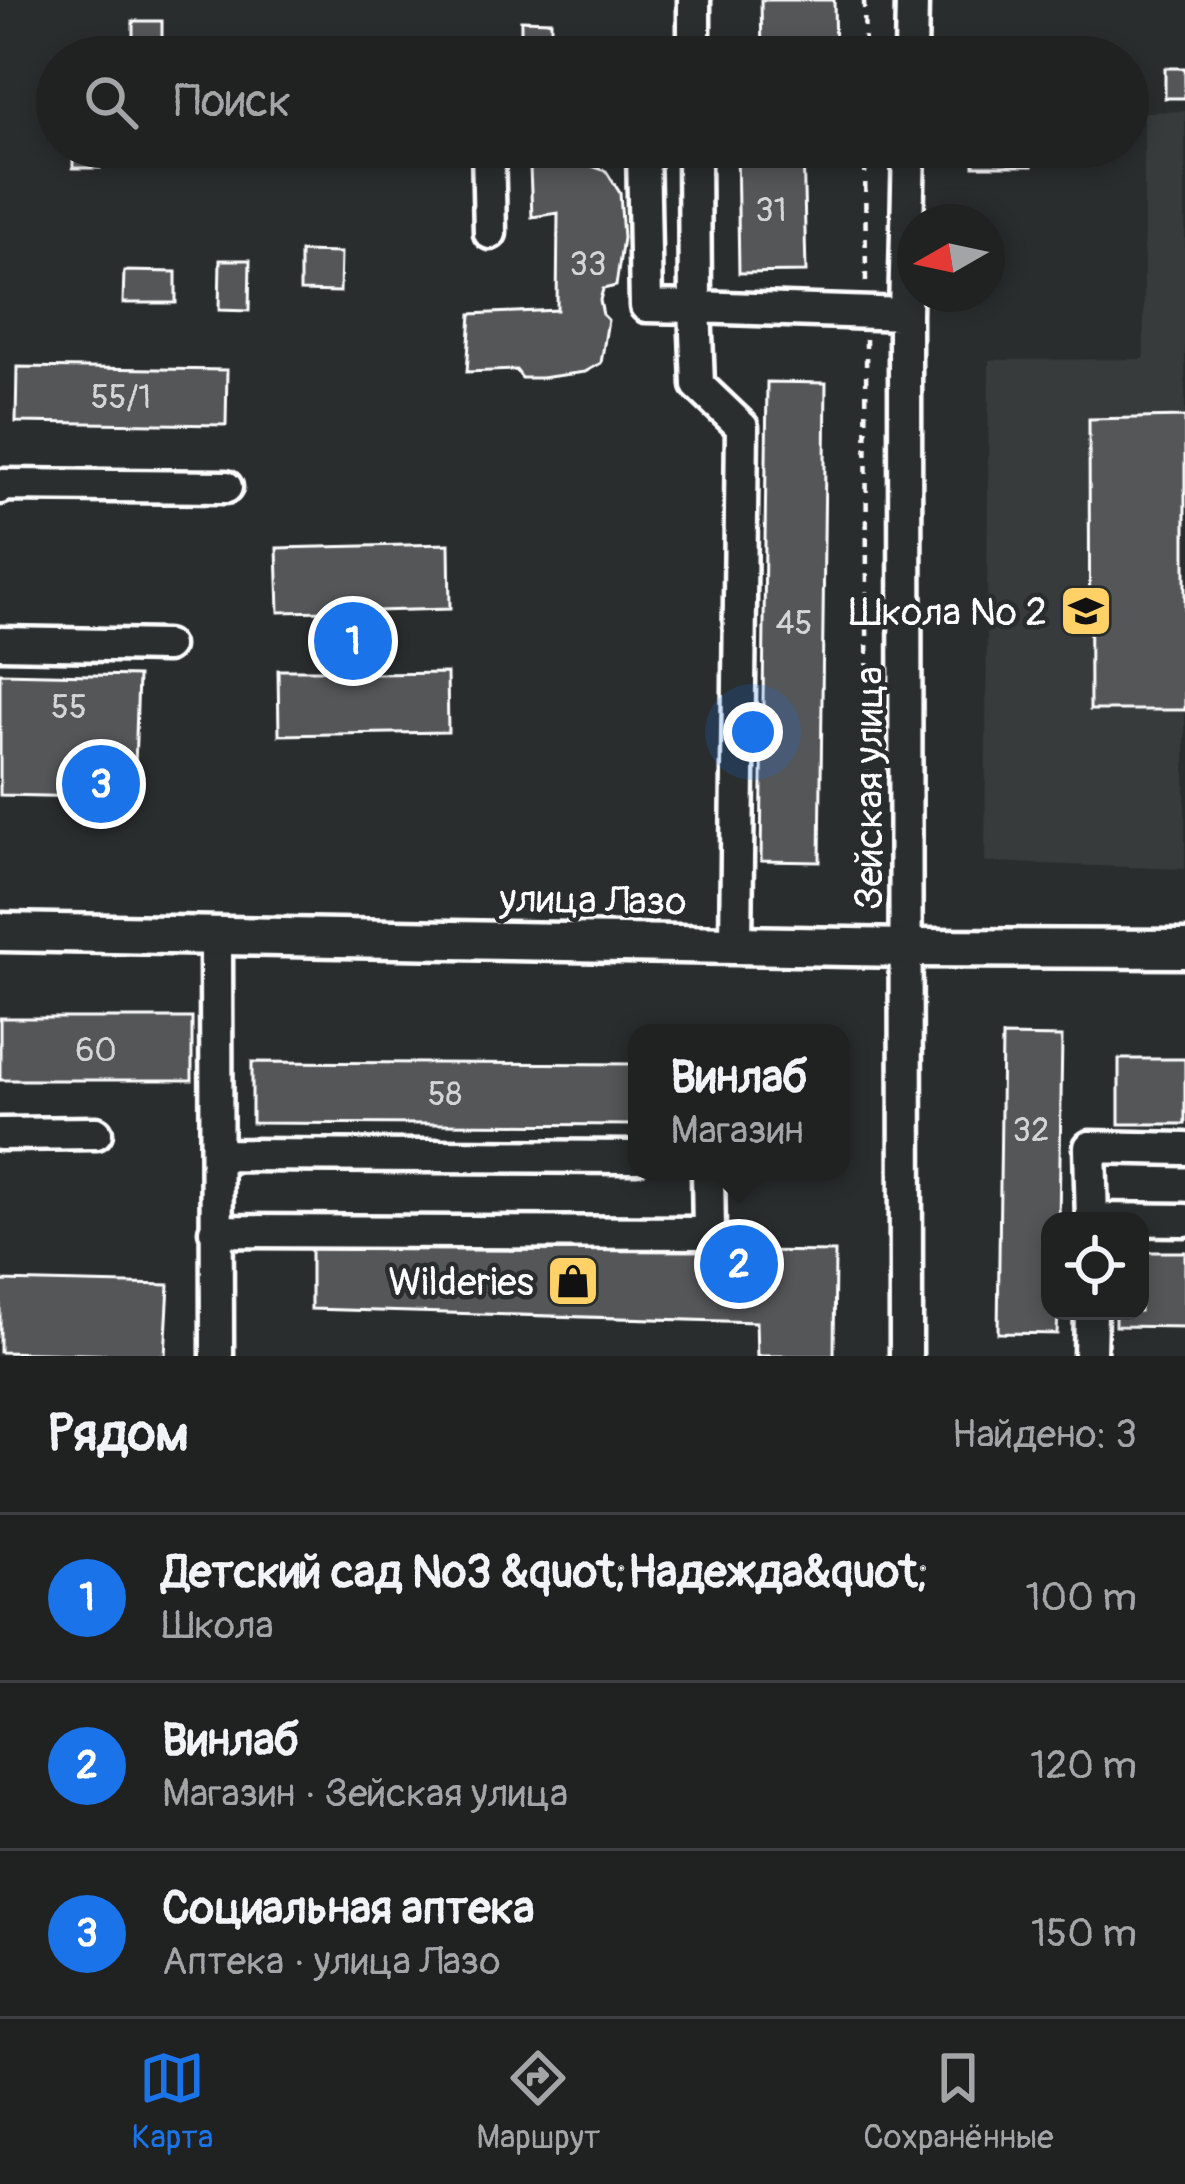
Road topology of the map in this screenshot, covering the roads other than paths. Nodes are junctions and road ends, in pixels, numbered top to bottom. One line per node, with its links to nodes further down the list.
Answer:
1 (694, 0): 3 (street)
2 (912, 0): 4 (street)
3 (694, 36)
4 (911, 36)
5 (488, 168): 9 (street)
6 (643, 168): 10 (street)
7 (694, 168): 10 (street)
8 (908, 168): 11 (street, Зейская улица)
9 (490, 233)
10 (695, 307): 11 (street); 18 (street)
11 (905, 314): 19 (street, Зейская улица)
12 (226, 487): 13 (street)
13 (0, 488)
14 (0, 643): 15 (street)
15 (166, 646)
16 (0, 932): 17 (main road, улица Лазо)
17 (216, 936): 18 (main road, улица Лазо); 24 (street)
18 (736, 944): 19 (main road, улица Лазо)
19 (907, 948): 20 (main road, улица Лазо); 33 (street, Зейская улица)
20 (1185, 949)
21 (96, 1133): 22 (street)
22 (0, 1134)
23 (1185, 1149): 27 (street)
24 (217, 1155): 25 (street); 30 (street)
25 (628, 1156)
26 (708, 1180): 30 (street)
27 (1092, 1212)
28 (1149, 1220): 29 (street)
29 (1185, 1220)
30 (215, 1231): 32 (street)
31 (1090, 1320): 34 (street)
32 (217, 1356)
33 (906, 1356)
34 (1090, 1356)

